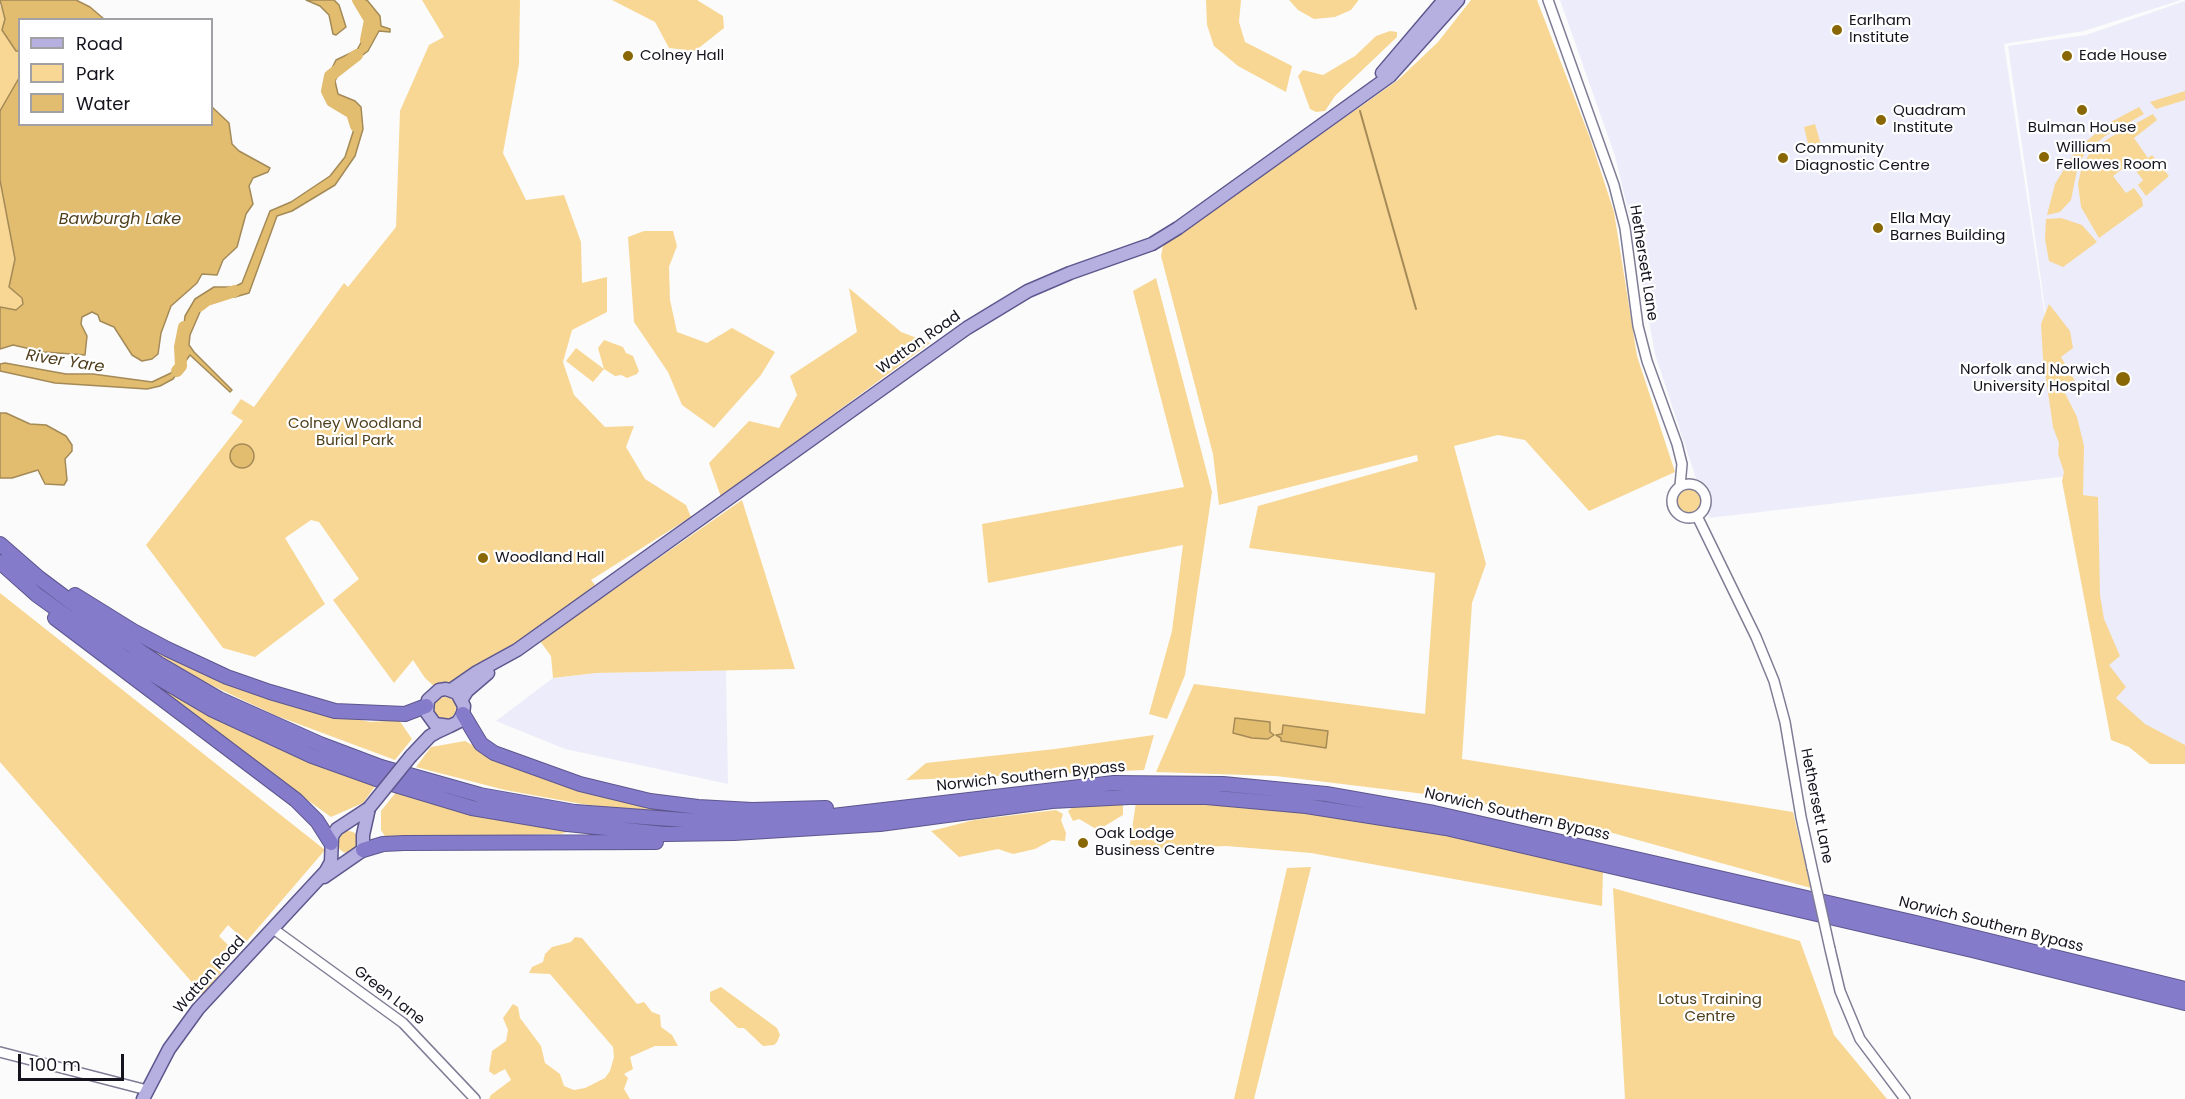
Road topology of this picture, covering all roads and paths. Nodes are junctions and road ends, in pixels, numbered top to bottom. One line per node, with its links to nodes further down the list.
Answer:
1 (1444, 0): 4 (main road, Watton Road)
2 (1458, 0): 4 (main road, Watton Road)
3 (1548, 0): 5 (street, Hethersett Lane)
4 (1364, 94): 13 (main road, Watton Road)
5 (1682, 464): 6 (street, Hethersett Lane); 7 (street, Hethersett Lane)
6 (1692, 484): 7 (street); 8 (street, Hethersett Lane)
7 (1680, 486): 8 (street, Hethersett Lane)
8 (1697, 516): 34 (street, Hethersett Lane, bridge)
9 (0, 538): 16 (highway)
10 (0, 544): 20 (highway, Norwich Southern Bypass)
11 (0, 562): 22 (highway, Norwich Southern Bypass)
12 (0, 572): 25 (highway)
13 (512, 653): 14 (main road, Watton Road); 15 (main road, Watton Road)
14 (452, 690): 15 (main road); 16 (main road, Watton Road)
15 (462, 699): 17 (main road)
16 (424, 712): 18 (main road); 19 (main road, Watton Road)
17 (463, 714): 18 (main road, Watton Road); 20 (highway)
18 (450, 726): 19 (main road, Watton Road)
19 (420, 746): 21 (main road, Watton Road, bridge)
20 (1062, 787): 29 (highway, Norwich Southern Bypass)
21 (369, 808): 23 (main road, Watton Road); 24 (main road, Watton Road)
22 (880, 824): 26 (highway); 30 (highway, Norwich Southern Bypass)
23 (345, 825): 24 (main road); 25 (main road, Watton Road)
24 (363, 835): 26 (main road, Watton Road)
25 (332, 847): 26 (main road); 27 (main road, Watton Road)
26 (357, 854): 27 (main road, Watton Road)
27 (315, 883): 28 (main road, Watton Road)
28 (272, 928): 32 (main road, Watton Road); 33 (street, Green Lane)
29 (2185, 989)
30 (2185, 1003)
31 (0, 1052): 32 (street)
32 (145, 1095)
33 (475, 1099)
34 (1905, 1099)

